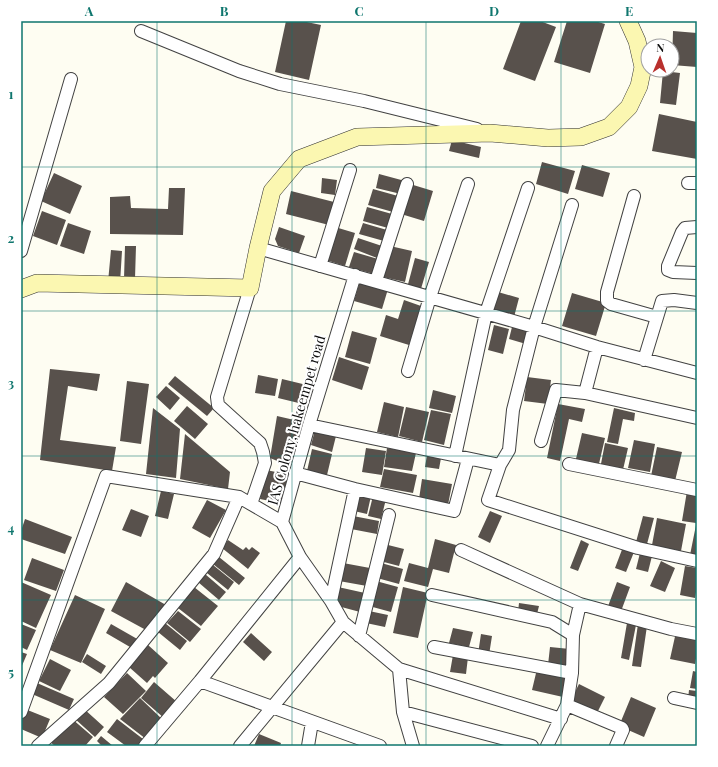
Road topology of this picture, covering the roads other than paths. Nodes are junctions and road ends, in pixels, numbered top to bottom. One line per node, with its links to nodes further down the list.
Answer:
1 (628, 21): 4 (street)
2 (141, 31): 4 (street)
3 (71, 79): 13 (street)
4 (490, 133): 12 (street)
5 (350, 170): 14 (street)
6 (407, 184): 17 (street)
7 (468, 184): 20 (street)
8 (528, 188): 22 (street)
9 (634, 196): 23 (street)
10 (572, 205): 24 (street)
11 (697, 227): 15 (street)
12 (258, 248): 14 (street); 18 (street)
13 (21, 251)
14 (320, 266): 16 (street)
15 (697, 273)
16 (355, 275): 17 (street); 31 (street, IAS Colony, hakeempet road)
17 (376, 282): 20 (street)
18 (250, 288): 19 (street); 41 (street)
19 (21, 289)
20 (430, 297): 22 (street); 27 (street)
21 (697, 303): 23 (street)
22 (486, 313): 24 (street); 33 (street)
23 (657, 317): 26 (street)
24 (534, 327): 25 (street); 36 (street)
25 (596, 347): 26 (street); 29 (street)
26 (644, 360): 28 (street)
27 (408, 371)
28 (697, 373)
29 (586, 393): 30 (street); 32 (street)
30 (697, 418)
31 (309, 425): 33 (street); 37 (street, IAS Colony, hakeempet road)
32 (541, 441)
33 (456, 456): 34 (street)
34 (468, 459): 36 (street); 38 (street)
35 (569, 464): 39 (street)
36 (500, 465): 46 (street)
37 (295, 473): 38 (street); 43 (street, IAS Colony, hakeempet road)
38 (355, 489): 48 (street)
39 (697, 490)
40 (239, 497): 41 (street); 62 (street); 66 (street)
41 (250, 504): 43 (street)
42 (389, 515): 53 (street)
43 (282, 522): 45 (street, IAS Colony, hakeempet road)
44 (461, 550): 49 (street)
45 (300, 557): 48 (street, IAS Colony, hakeempet road); 57 (street)
46 (697, 561)
47 (432, 594): 52 (street)
48 (331, 601): 50 (street, IAS Colony, hakeempet road)
49 (580, 604): 51 (street); 52 (street)
50 (343, 622): 53 (street, IAS Colony, hakeempet road); 61 (street)
51 (697, 634)
52 (573, 635): 56 (street)
53 (359, 636): 55 (street, IAS Colony, hakeempet road)
54 (434, 647): 56 (street)
55 (399, 669): 63 (street); 64 (street)
56 (572, 673): 60 (street)
57 (200, 681): 61 (street); 67 (street)
58 (674, 698): 59 (street)
59 (697, 703)
60 (567, 705): 64 (street); 74 (street)
61 (272, 707): 65 (street); 68 (street)
62 (21, 712)
63 (403, 712): 71 (street); 72 (street)
64 (560, 719): 73 (street)
65 (312, 722): 69 (street); 70 (street)
66 (42, 745)
67 (145, 746)
68 (240, 746)
69 (308, 746)
70 (380, 746)
71 (413, 746)
72 (532, 746)
73 (547, 746)
74 (616, 746)

